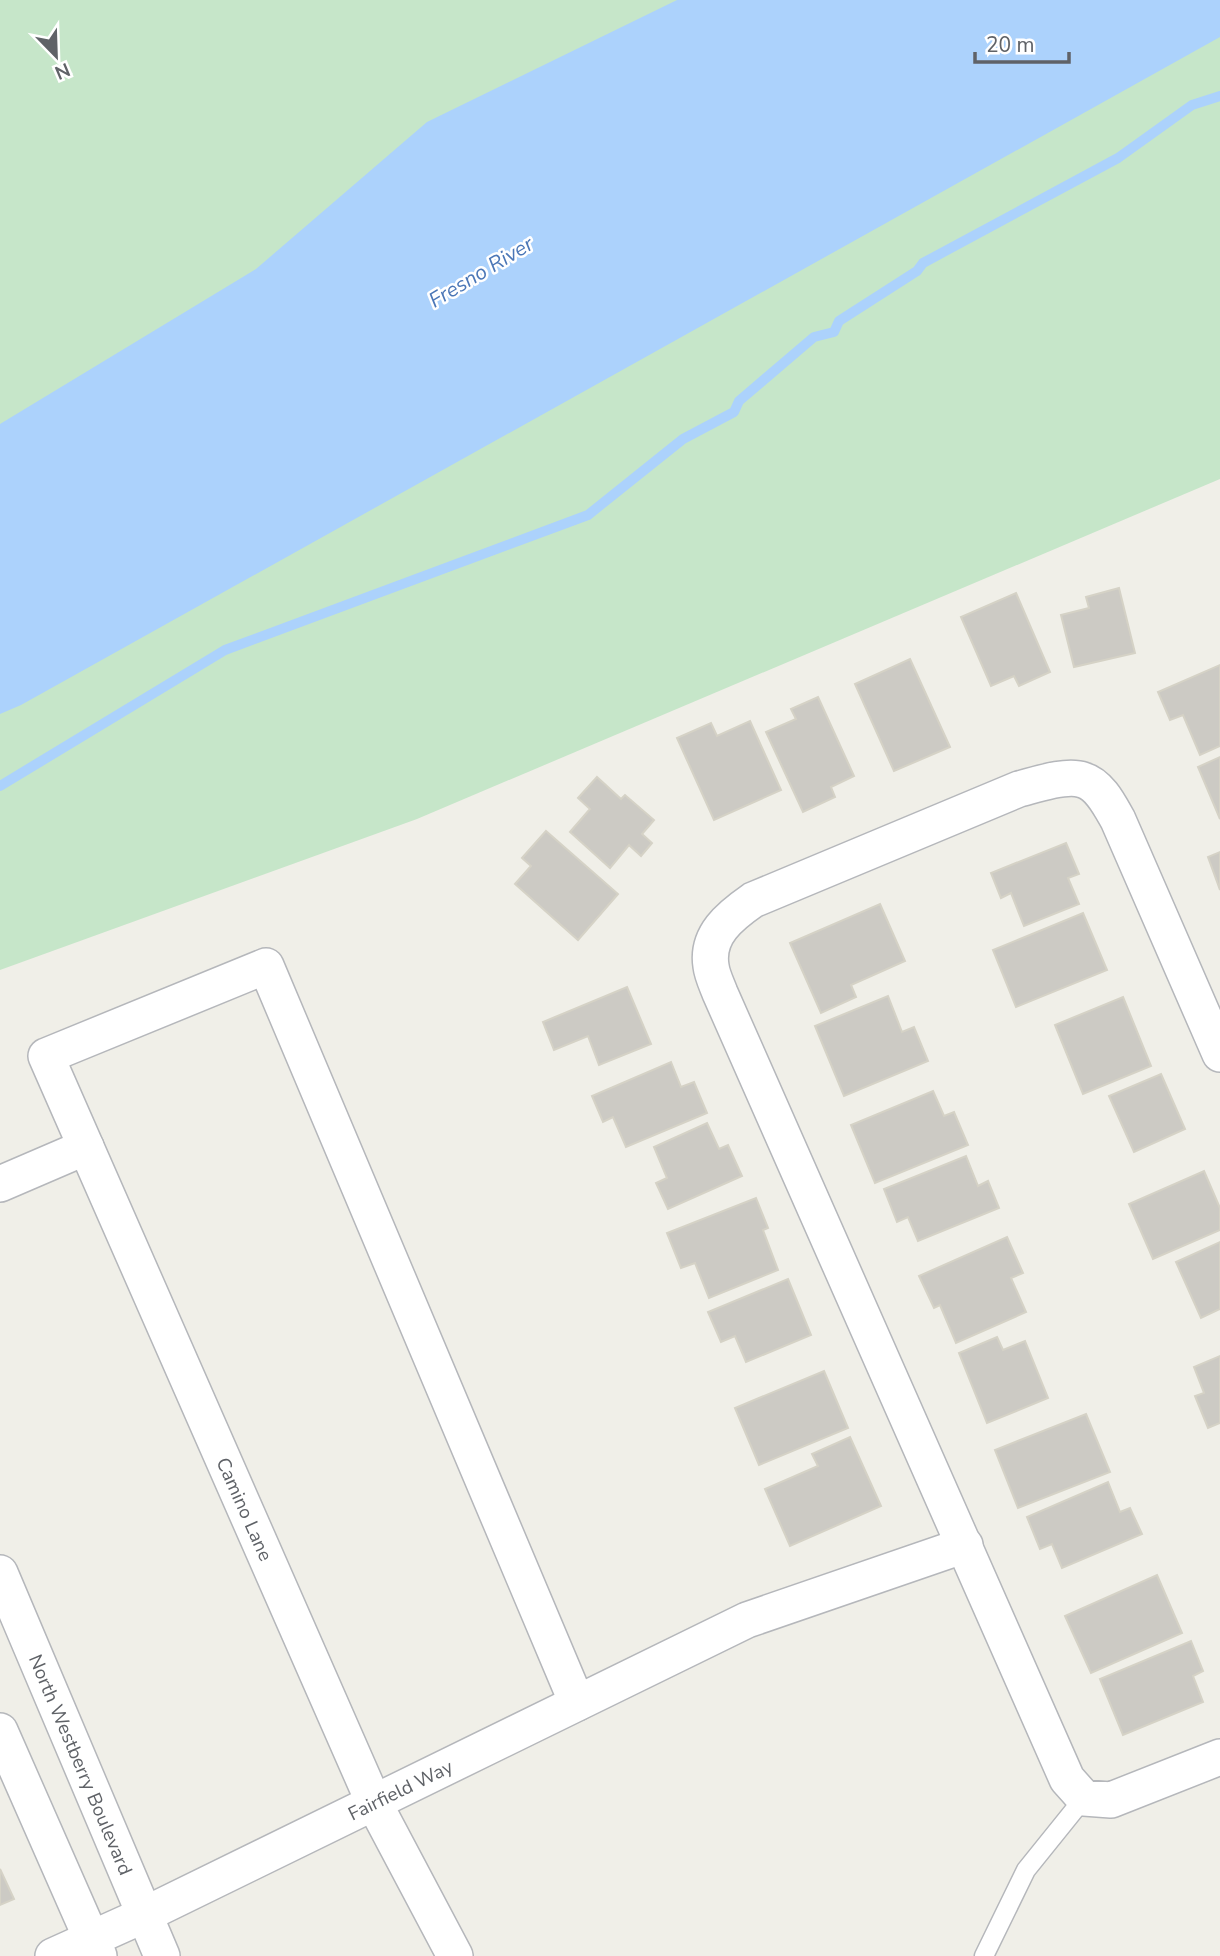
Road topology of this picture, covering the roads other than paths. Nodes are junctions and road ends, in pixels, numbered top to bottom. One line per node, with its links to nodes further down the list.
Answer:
1 (1220, 1054): 4 (street)
2 (86, 1147): 3 (street); 6 (street, Camino Lane); 10 (street, Camino Lane)
3 (0, 1184)
4 (965, 1545): 6 (street, Fairfield Way); 9 (street)
5 (0, 1573): 11 (street, North Westberry Boulevard)
6 (578, 1703): 10 (street, Fairfield Way)
7 (0, 1731): 12 (street)
8 (1220, 1756): 9 (street)
9 (1084, 1797): 16 (lane)
10 (374, 1803): 11 (street, Fairfield Way); 15 (street, Camino Lane)
11 (144, 1915): 12 (street, Fairfield Way); 14 (street, North Westberry Boulevard)
12 (95, 1948): 13 (street, Fairfield Way)
13 (53, 1956)
14 (162, 1956)
15 (456, 1956)
16 (984, 1956)

